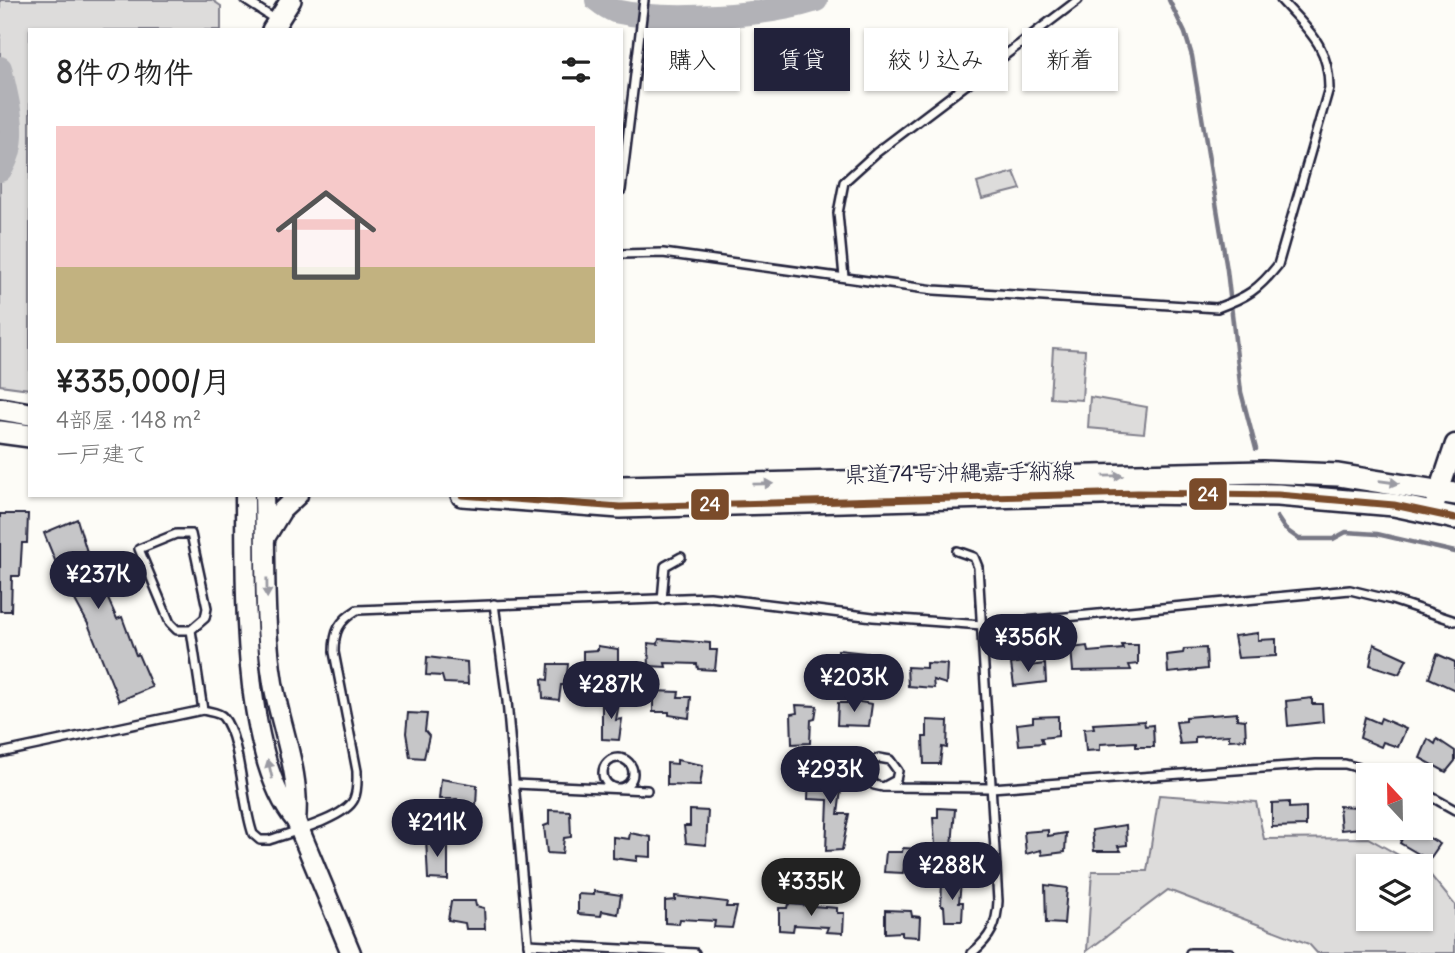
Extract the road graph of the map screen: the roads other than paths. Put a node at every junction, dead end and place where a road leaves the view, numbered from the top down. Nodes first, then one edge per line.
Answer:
1 (245, 0) edge
2 (291, 0) edge
3 (1078, 0) edge
4 (1281, 0) edge
5 (643, 3) edge
6 (275, 25) edge
7 (623, 176) edge
8 (623, 254) edge
9 (844, 277) junction
10 (0, 409) edge
11 (28, 414) edge
12 (0, 432) edge
13 (28, 436) edge
14 (1455, 444) edge
15 (623, 487) edge
16 (1447, 492) edge
17 (233, 497) edge
18 (246, 497) edge
19 (264, 497) edge
20 (296, 497) edge
21 (491, 497) edge
22 (1432, 511) junction
23 (1455, 517) edge
24 (246, 523) junction
25 (265, 538) junction
26 (957, 551) dead end
27 (681, 557) dead end
28 (662, 600) junction
29 (494, 604) junction
30 (1455, 621) edge
31 (982, 625) junction
32 (191, 629) junction
33 (203, 710) junction
34 (0, 753) edge
35 (1356, 767) edge
36 (515, 784) junction
37 (883, 788) junction
38 (991, 788) junction
39 (618, 789) junction
40 (647, 790) dead end
41 (1433, 798) edge
42 (1455, 810) edge
43 (298, 825) junction
44 (528, 944) junction
45 (351, 953) edge
46 (529, 953) edge
47 (695, 953) edge
48 (972, 953) edge
49 (1190, 953) edge
50 (1230, 953) edge

1 - 6 lane
2 - 6 main road
3 - 9 lane
4 - 9 lane
5 - 7 lane
8 - 9 lane
10 - 11 main road
12 - 13 main road
14 - 16 street
15 -> 16 main road, 県道74号沖縄嘉手納線
16 - 22 street
17 - 24 street
18 - 24 street
19 - 25 street
20 - 25 street
21 - 22 main road, 県道74号沖縄嘉手納線
22 - 23 main road, 県道74号沖縄嘉手納線
43 -> 24 street
25 -> 43 street
26 - 31 lane
27 - 28 lane
28 - 29 lane
28 - 31 lane
29 - 36 lane
29 - 43 lane
30 - 31 lane
31 - 38 lane
32 - 32 lane
32 - 33 lane
33 - 34 lane
33 - 43 lane
35 - 38 lane
36 - 39 lane
36 - 44 lane
37 - 37 lane
37 - 38 lane
38 - 48 lane
39 - 39 lane
39 - 40 lane
41 - 42 lane
43 - 45 street
44 - 46 lane
44 - 47 lane
49 - 50 lane

